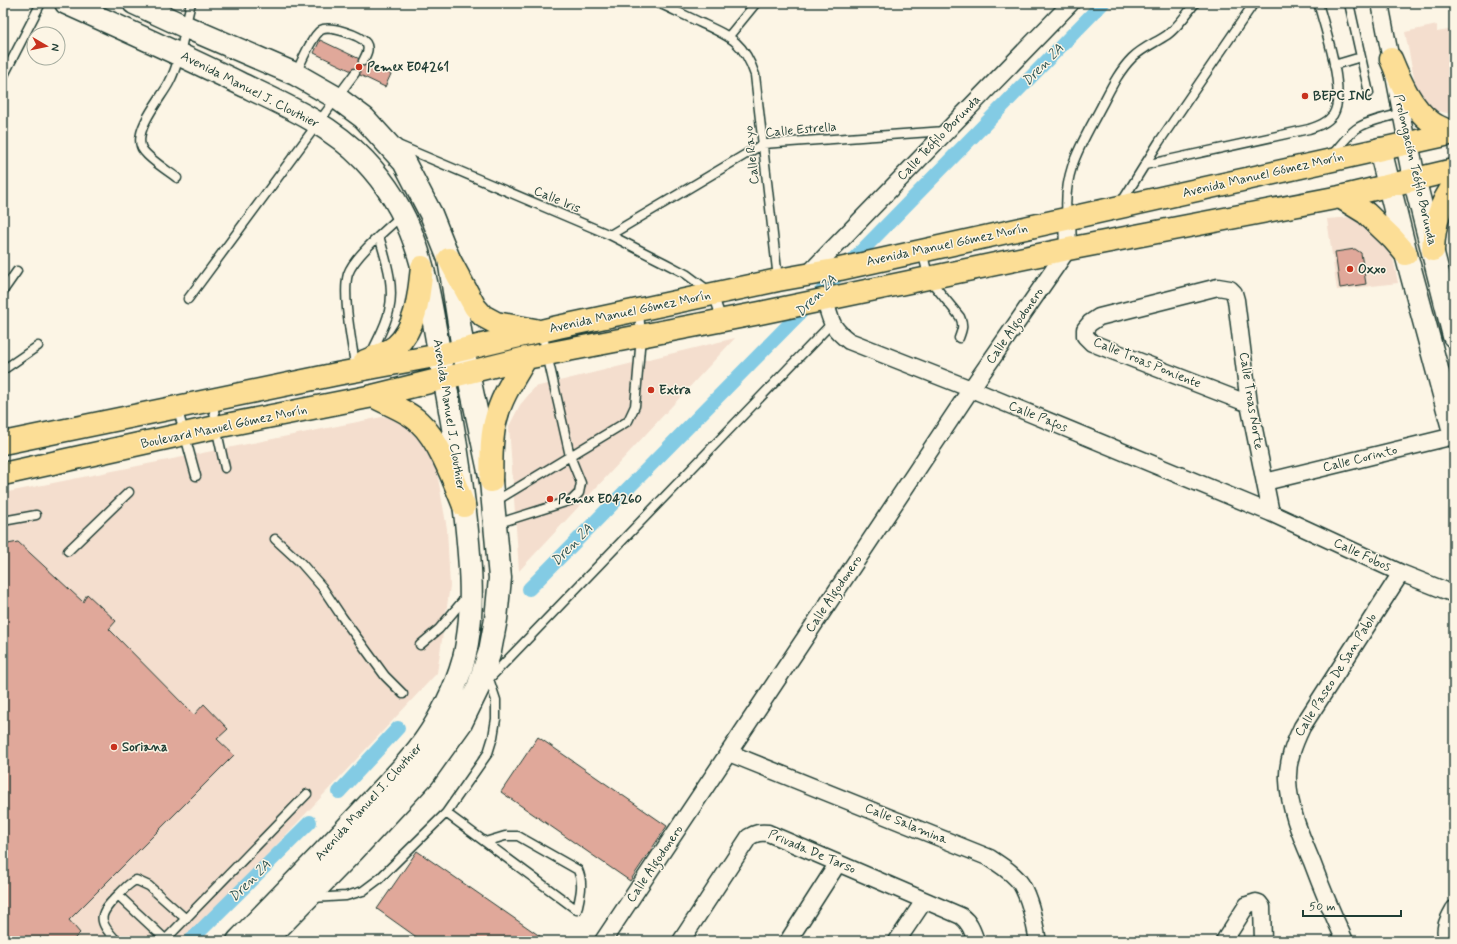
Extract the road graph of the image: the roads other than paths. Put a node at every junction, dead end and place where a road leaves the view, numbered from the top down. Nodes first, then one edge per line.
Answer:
1 (41, 3) edge
2 (66, 3) edge
3 (134, 3) edge
4 (191, 3) edge
5 (658, 3) edge
6 (756, 3) edge
7 (1071, 3) edge
8 (1196, 3) edge
9 (1254, 3) edge
10 (1318, 3) edge
11 (1349, 3) edge
12 (1380, 3) edge
13 (186, 27) junction
14 (729, 36) junction
15 (179, 54) junction
16 (1361, 57) junction
17 (1391, 59) junction
18 (363, 60) dead end
19 (1334, 65) junction
20 (355, 73) dead end
21 (295, 74) junction
22 (3, 78) edge
23 (1369, 92) dead end
24 (337, 98) junction
25 (1401, 114) junction
26 (317, 123) junction
27 (946, 131) junction
28 (1454, 133) edge
29 (384, 140) junction
30 (1407, 143) junction
31 (763, 144) junction
32 (1380, 149) junction
33 (1328, 161) junction
34 (1145, 165) junction
35 (1454, 170) edge
36 (177, 178) dead end
37 (1414, 178) junction
38 (1388, 185) junction
39 (1454, 186) edge
40 (1340, 197) junction
41 (1119, 207) junction
42 (402, 214) junction
43 (1067, 218) junction
44 (610, 235) junction
45 (379, 236) junction
46 (1068, 249) junction
47 (922, 250) junction
48 (1433, 253) junction
49 (449, 259) junction
50 (1407, 259) junction
51 (422, 268) junction
52 (17, 271) dead end
53 (808, 274) junction
54 (929, 279) junction
55 (778, 280) junction
56 (1230, 288) joint
57 (3, 291) edge
58 (713, 294) junction
59 (188, 299) dead end
60 (819, 301) junction
61 (639, 310) junction
62 (722, 320) junction
63 (832, 323) junction
64 (542, 331) junction
65 (641, 336) junction
66 (1454, 336) edge
67 (959, 338) dead end
68 (38, 346) dead end
69 (463, 349) junction
70 (440, 355) junction
71 (537, 356) junction
72 (353, 366) junction
73 (3, 370) edge
74 (469, 373) junction
75 (444, 378) junction
76 (971, 389) junction
77 (373, 396) junction
78 (213, 400) junction
79 (1249, 404) junction
80 (177, 407) junction
81 (216, 427) junction
82 (1454, 432) edge
83 (184, 434) junction
84 (1454, 436) edge
85 (3, 443) edge
86 (570, 456) junction
87 (225, 468) dead end
88 (3, 474) edge
89 (196, 476) dead end
90 (1265, 482) junction
91 (128, 492) dead end
92 (492, 492) junction
93 (464, 506) junction
94 (1271, 513) junction
95 (36, 515) dead end
96 (3, 520) edge
97 (495, 525) junction
98 (275, 539) dead end
99 (68, 551) dead end
100 (1401, 573) junction
101 (471, 592) junction
102 (1454, 594) edge
103 (420, 646) dead end
104 (479, 661) junction
105 (403, 694) dead end
106 (729, 753) junction
107 (307, 794) dead end
108 (446, 813) junction
109 (486, 842) junction
110 (838, 863) junction
111 (118, 895) junction
112 (282, 895) junction
113 (307, 898) junction
114 (924, 900) junction
115 (1454, 909) edge
116 (186, 918) junction
117 (164, 940) edge
118 (1033, 940) edge
119 (117, 941) edge
120 (238, 941) edge
121 (265, 941) edge
122 (603, 941) edge
123 (681, 941) edge
124 (788, 941) edge
125 (897, 941) edge
126 (976, 941) edge
127 (1224, 941) edge
128 (1263, 941) edge
129 (1345, 941) edge
130 (1449, 941) edge

1 - 22 lane
2 - 15 main road, Avenida Manuel J. Clouthier
3 - 13 main road, Avenida Manuel J. Clouthier
4 - 13 lane
5 - 14 lane
6 - 14 lane
7 - 27 street, Calle Teófilo Borunda
8 - 43 lane
9 - 34 lane
10 - 19 lane
11 - 16 lane
12 - 17 street, Prolongación Teófilo Borunda
13 - 15 lane
13 - 21 main road, Avenida Manuel J. Clouthier
14 - 31 lane, Calle Rayo
15 - 26 main road, Avenida Manuel J. Clouthier
15 - 36 lane
16 - 19 lane
16 - 23 lane
17 - 25 street, Prolongación Teófilo Borunda
17 - 28 main road
18 - 21 lane
19 - 34 lane
20 - 24 lane
21 - 24 main road, Avenida Manuel J. Clouthier
24 - 26 lane
24 - 29 main road, Avenida Manuel J. Clouthier
25 - 30 street, Prolongación Teófilo Borunda
25 - 33 lane
26 - 42 main road, Avenida Manuel J. Clouthier
26 - 59 lane
27 - 31 lane, Calle Estrella
27 - 53 street, Calle Teófilo Borunda
28 - 30 main road, Avenida Manuel Gómez Morín
29 - 44 lane, Calle Iris
29 - 49 main road, Avenida Manuel J. Clouthier
30 - 32 main road, Avenida Manuel Gómez Morín
30 - 37 main road, Prolongación Teófilo Borunda
31 - 44 lane, Calle Estrella
31 - 55 lane, Calle Rayo
32 - 33 main road, Avenida Manuel Gómez Morín
32 - 38 main road
33 - 41 main road, Avenida Manuel Gómez Morín
34 - 41 lane
35 - 37 main road, Avenida Manuel Gómez Morín
37 - 38 main road, Avenida Manuel Gómez Morín
37 - 48 main road, Prolongación Teófilo Borunda
38 - 40 main road, Avenida Manuel Gómez Morín
38 - 50 main road
39 - 48 main road
40 - 46 main road, Avenida Manuel Gómez Morín
40 - 50 main road
41 - 43 main road, Avenida Manuel Gómez Morín
42 - 45 lane
42 - 51 main road, Avenida Manuel J. Clouthier
43 - 46 street
43 - 47 main road, Avenida Manuel Gómez Morín
44 - 58 lane, Calle Iris
45 - 72 lane
45 - 72 lane
46 - 54 main road, Avenida Manuel Gómez Morín
46 - 76 street, Calle Algodonero
47 - 53 main road, Avenida Manuel Gómez Morín
47 - 54 lane
48 - 50 main road
48 - 66 main road, Prolongación Teófilo Borunda
49 - 64 main road
49 - 69 main road, Avenida Manuel J. Clouthier
50 - 82 main road
51 - 70 main road, Avenida Manuel J. Clouthier
51 - 72 main road
52 - 57 lane
53 - 55 main road, Avenida Manuel Gómez Morín
54 - 60 main road, Avenida Manuel Gómez Morín
54 - 67 lane
55 - 58 main road, Avenida Manuel Gómez Morín
56 - 79 street, Calle Troas Norte
56 - 79 street, Calle Troas Poniente
58 - 61 main road, Avenida Manuel Gómez Morín
58 - 62 lane
60 - 62 main road, Avenida Manuel Gómez Morín
60 - 63 street, Calle Pafos
61 - 64 main road, Avenida Manuel Gómez Morín
61 - 65 lane
62 - 65 main road, Avenida Manuel Gómez Morín
63 - 76 street, Calle Pafos
63 - 104 lane
64 - 69 main road, Avenida Manuel Gómez Morín
64 - 71 lane
65 - 71 main road, Avenida Manuel Gómez Morín
65 - 86 lane
68 - 73 lane
69 - 70 main road, Avenida Manuel Gómez Morín
69 - 74 main road, Avenida Manuel J. Clouthier
70 - 72 main road
70 - 75 main road, Avenida Manuel J. Clouthier
71 - 74 main road, Avenida Manuel Gómez Morín
71 - 86 lane
71 - 92 main road
72 - 78 main road
74 - 75 main road, Avenida Manuel Gómez Morín
74 - 92 main road, Avenida Manuel J. Clouthier
75 - 77 main road, Boulevard Manuel Gómez Morín
75 - 93 main road, Avenida Manuel J. Clouthier
76 - 94 street, Calle Pafos
76 - 106 street, Calle Algodonero
77 - 81 main road, Boulevard Manuel Gómez Morín
77 - 93 main road
78 - 80 main road
78 - 81 lane
79 - 90 street, Calle Troas Norte
80 - 83 lane
80 - 85 main road
81 - 83 main road, Boulevard Manuel Gómez Morín
81 - 87 lane
83 - 88 main road, Boulevard Manuel Gómez Morín
83 - 89 lane
84 - 90 street, Calle Corinto
86 - 92 lane
86 - 97 lane
90 - 94 street, Calle Troas Norte
91 - 99 lane
92 - 97 main road, Avenida Manuel J. Clouthier
93 - 101 main road, Avenida Manuel J. Clouthier
94 - 100 street, Calle Fobos
95 - 96 lane
97 - 104 main road, Avenida Manuel J. Clouthier
98 - 105 lane
100 - 102 street, Calle Fobos
100 - 129 street, Calle Paseo De San Pablo
101 - 103 lane
101 - 104 main road, Avenida Manuel J. Clouthier
104 - 108 lane
104 - 112 main road, Avenida Manuel J. Clouthier
104 - 113 main road, Avenida Manuel J. Clouthier
106 - 118 street, Calle Salamina
106 - 122 street, Calle Algodonero
107 - 116 lane
108 - 109 lane
108 - 113 lane
109 - 109 lane
110 - 114 street, Privada De Tarso
110 - 123 street, Privada De Tarso
110 - 124 street
111 - 116 lane
111 - 117 lane
111 - 119 lane
112 - 113 lane
112 - 120 main road, Avenida Manuel J. Clouthier
113 - 121 main road, Avenida Manuel J. Clouthier
114 - 125 street
114 - 126 street, Privada De Tarso
115 - 130 street
116 - 117 lane
127 - 128 street

